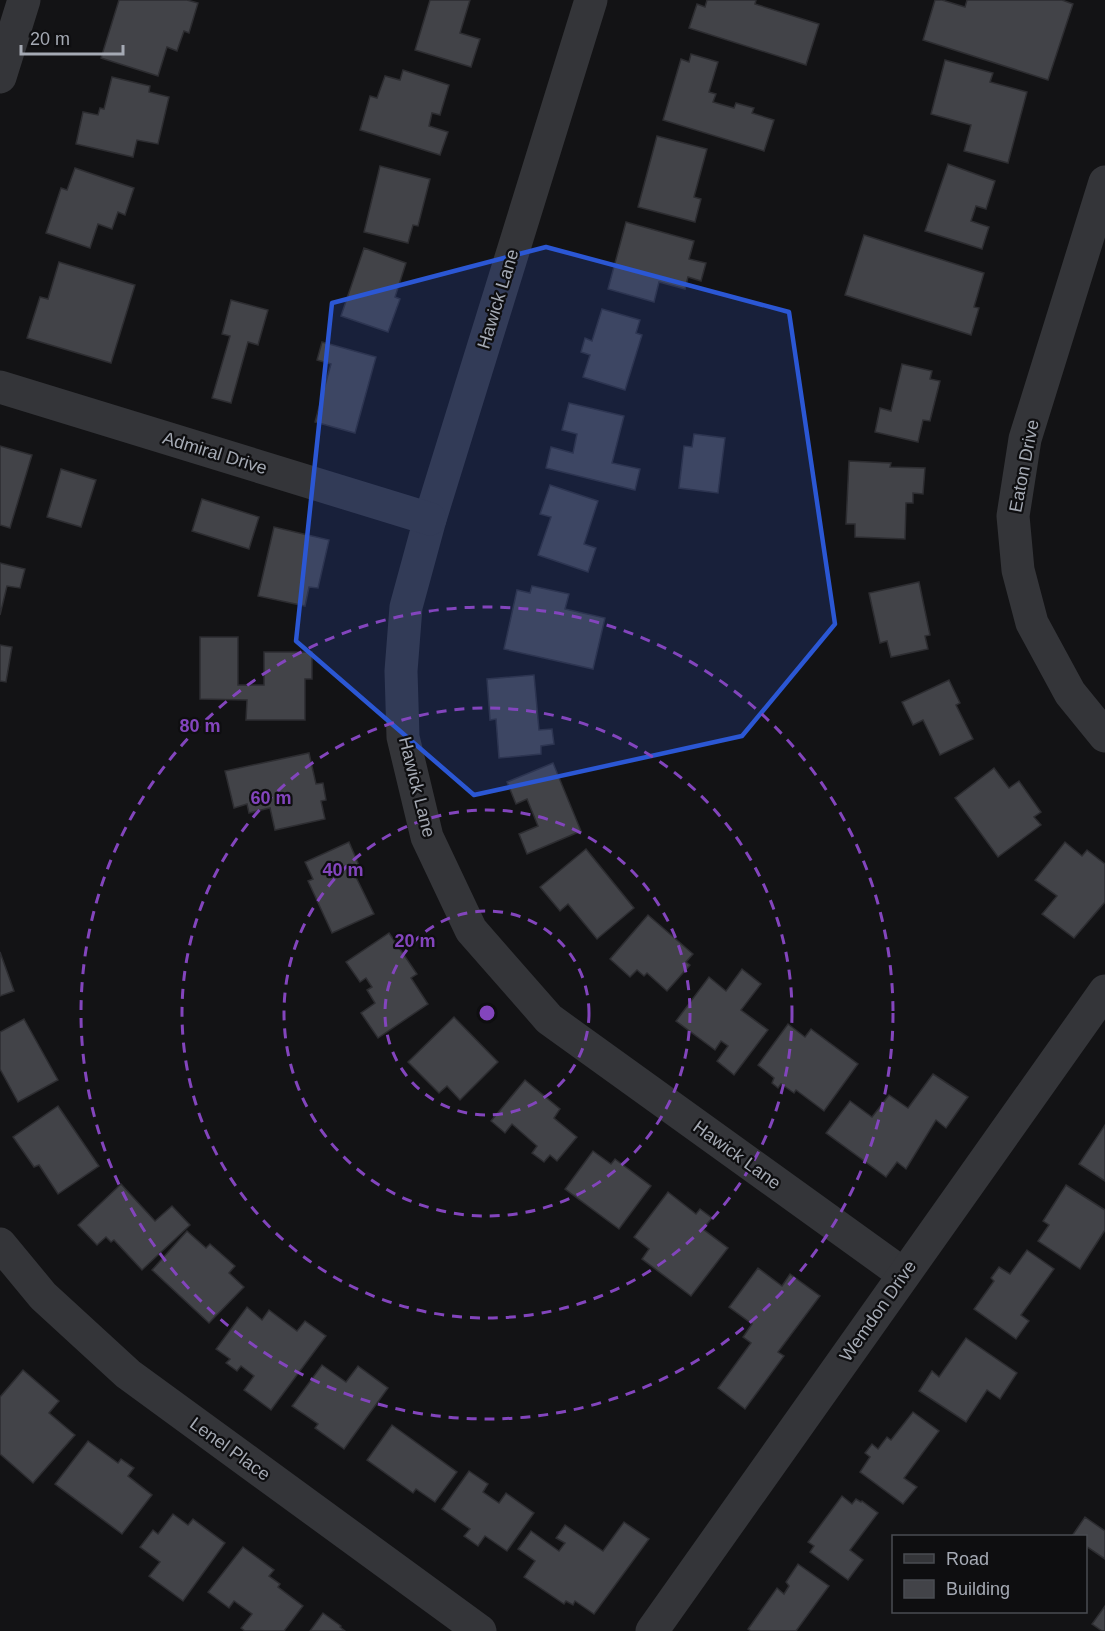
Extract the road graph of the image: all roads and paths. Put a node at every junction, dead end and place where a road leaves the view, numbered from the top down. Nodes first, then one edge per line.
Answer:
1 (24, 0) edge
2 (591, 0) edge
3 (0, 77) edge
4 (1105, 182) edge
5 (0, 387) edge
6 (430, 519) junction
7 (1105, 736) edge
8 (1105, 991) edge
9 (0, 1244) edge
10 (903, 1274) junction
11 (480, 1631) edge
12 (652, 1631) edge

1 - 3 street
2 - 6 street, Hawick Lane
4 - 7 street, Eaton Drive
5 - 6 street, Admiral Drive
6 - 10 street, Hawick Lane
8 - 10 street, Wemdon Drive
9 - 11 street, Lenel Place
10 - 12 street, Wemdon Drive

